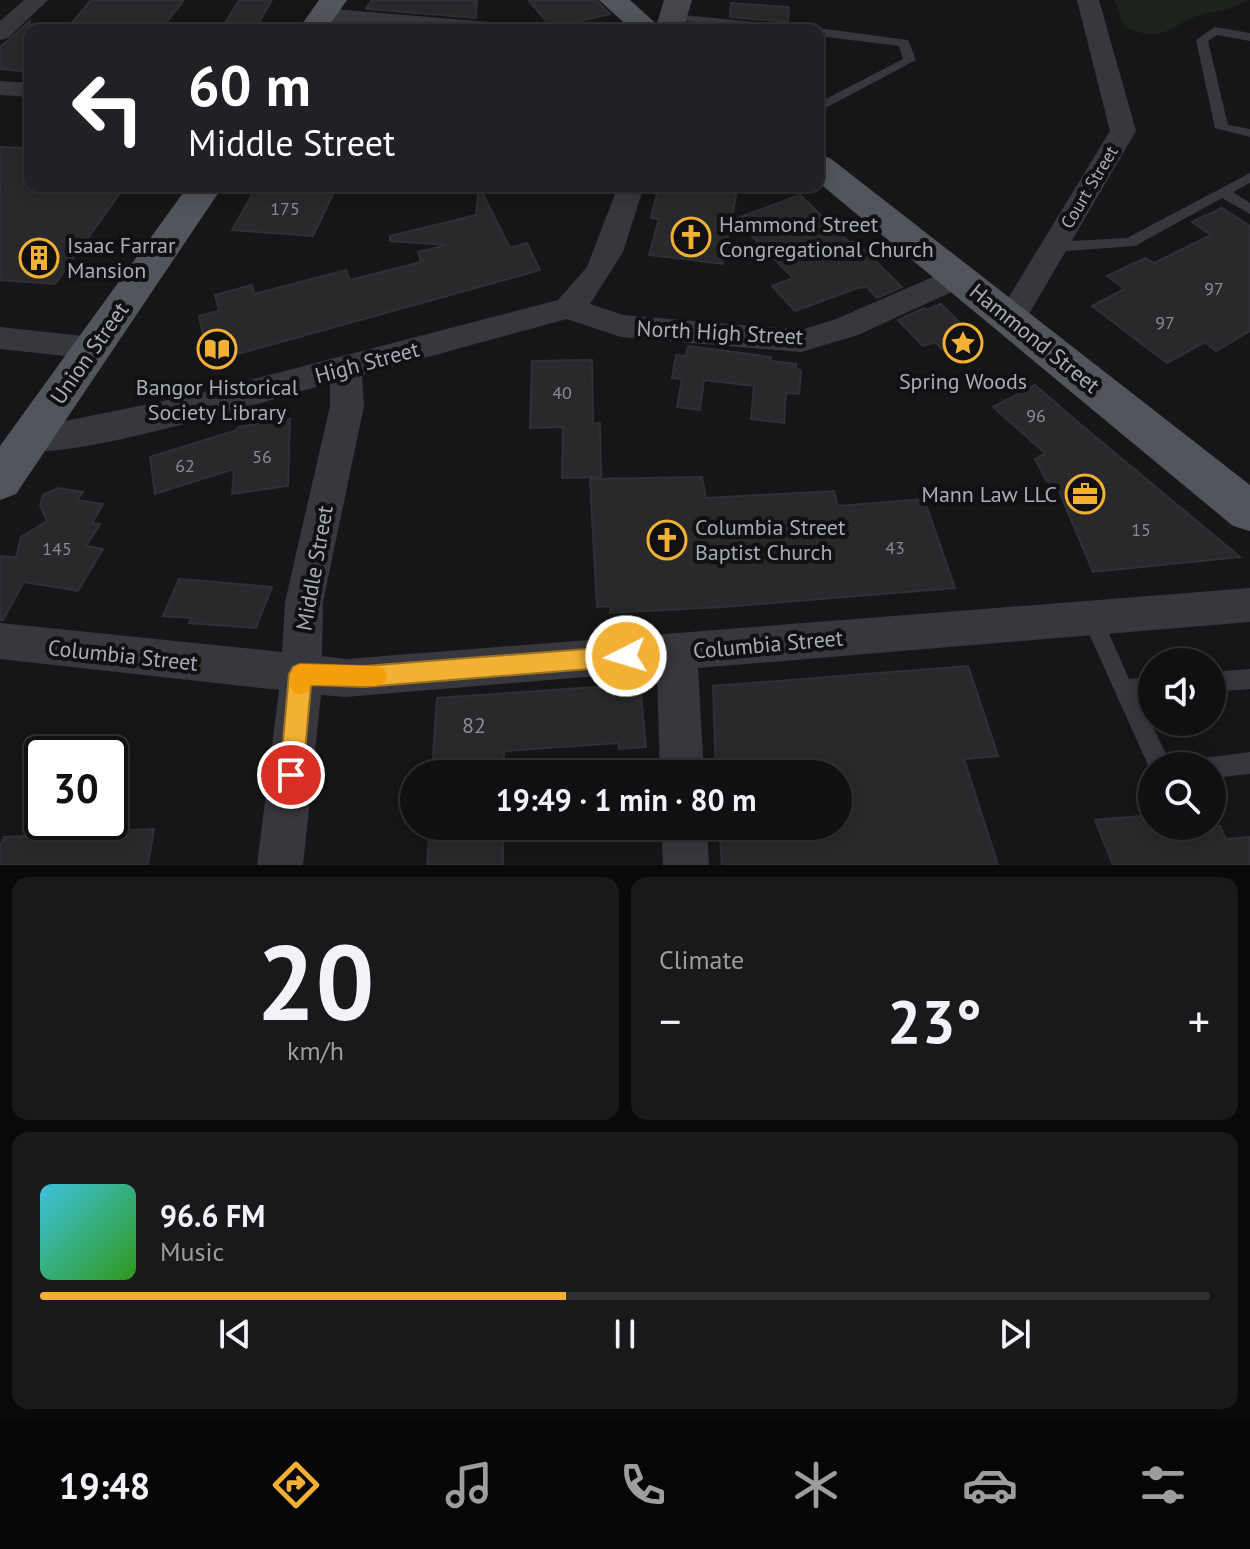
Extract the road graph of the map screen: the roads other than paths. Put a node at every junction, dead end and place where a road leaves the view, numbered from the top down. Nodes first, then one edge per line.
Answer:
1 (37, 0) edge
2 (613, 0) edge
3 (1088, 0) edge
4 (323, 15) edge
5 (667, 19) edge
6 (404, 24) edge
7 (725, 24) edge
8 (0, 33) edge
9 (824, 33) edge
10 (1250, 37) edge
11 (0, 88) edge
12 (24, 90) edge
13 (824, 105) edge
14 (1250, 133) edge
15 (824, 170) edge
16 (1250, 177) edge
17 (202, 192) edge
18 (629, 192) edge
19 (1222, 192) junction
20 (1250, 209) edge
21 (1053, 247) junction
22 (959, 277) junction
23 (568, 308) junction
24 (1011, 318) junction
25 (0, 338) edge
26 (93, 348) junction
27 (346, 367) junction
28 (28, 440) junction
29 (0, 481) edge
30 (1250, 512) edge
31 (1250, 605) edge
32 (1092, 618) junction
33 (0, 641) edge
34 (677, 652) junction
35 (300, 674) junction
36 (1250, 679) edge
37 (1226, 681) edge
38 (1138, 688) edge
39 (1123, 690) junction
40 (1153, 752) edge
41 (681, 760) edge
42 (1250, 763) edge
43 (1226, 765) edge
44 (685, 840) edge
45 (280, 865) edge
46 (686, 865) edge

1 - 8 street
2 - 5 main road
3 - 21 street, Court Street
4 - 6 street
5 - 7 lane
9 - 13 lane
10 - 14 lane
11 - 12 street
15 - 22 main road, Hammond Street
16 - 19 lane
17 - 26 main road, Union Street
18 - 23 street
19 - 20 lane
19 - 21 lane
21 - 24 street, Court Street
22 - 23 street, North High Street
22 - 24 main road, Hammond Street
23 - 27 street, High Street
24 - 30 main road, Hammond Street
25 - 26 street
26 - 28 main road, Union Street
27 - 28 street, High Street
27 - 35 street, Middle Street
28 - 29 main road, Union Street
31 - 32 street, Columbia Street
32 - 34 street, Columbia Street
32 - 39 lane
33 - 35 street, Columbia Street
34 - 35 street, Columbia Street
34 - 41 street
35 - 45 street, Middle Street
36 - 37 lane
38 - 39 lane
39 - 40 lane
42 - 43 lane
44 - 46 street

